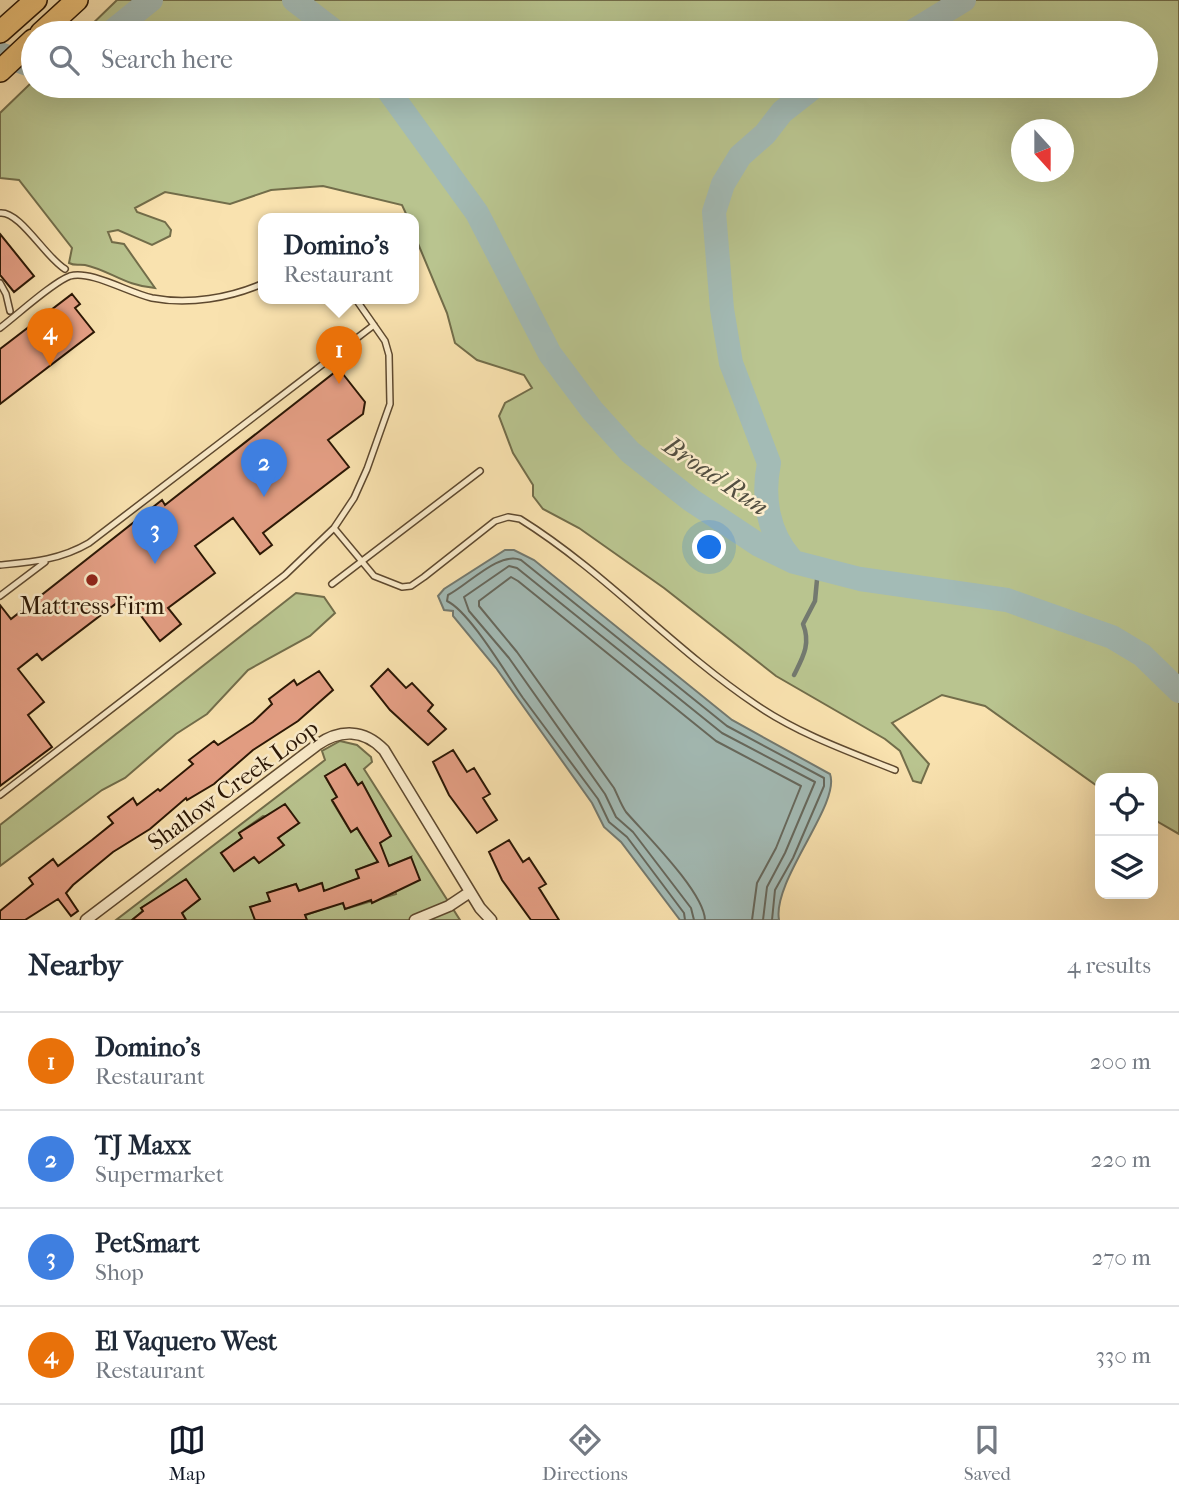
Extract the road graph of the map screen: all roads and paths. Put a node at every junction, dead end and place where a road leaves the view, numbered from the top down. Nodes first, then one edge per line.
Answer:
1 (36, 0) edge
2 (70, 7) edge
3 (54, 21) edge
4 (0, 32) edge
5 (21, 51) edge
6 (0, 71) edge
7 (0, 213) edge
8 (65, 270) dead end
9 (0, 283) edge
10 (258, 285) edge
11 (359, 304) edge
12 (10, 311) dead end
13 (374, 325) junction
14 (0, 328) edge
15 (480, 471) dead end
16 (334, 528) junction
17 (45, 561) junction
18 (361, 562) junction
19 (0, 565) edge
20 (332, 584) dead end
21 (0, 596) edge
22 (895, 770) dead end
23 (0, 795) edge
24 (470, 892) junction
25 (86, 920) edge
26 (415, 920) edge
27 (491, 920) edge

1 - 4 highway
2 - 3 highway
5 - 6 highway
7 - 8 lane
9 - 12 lane
10 - 14 lane
11 - 13 lane
13 - 16 lane
13 - 17 lane
15 - 18 lane
16 - 18 lane
16 - 23 lane
17 - 19 lane
17 - 21 lane
18 - 20 lane
18 - 22 lane
24 - 25 street, Shallow Creek Loop
24 - 26 street
24 - 27 street, Shallow Creek Loop

